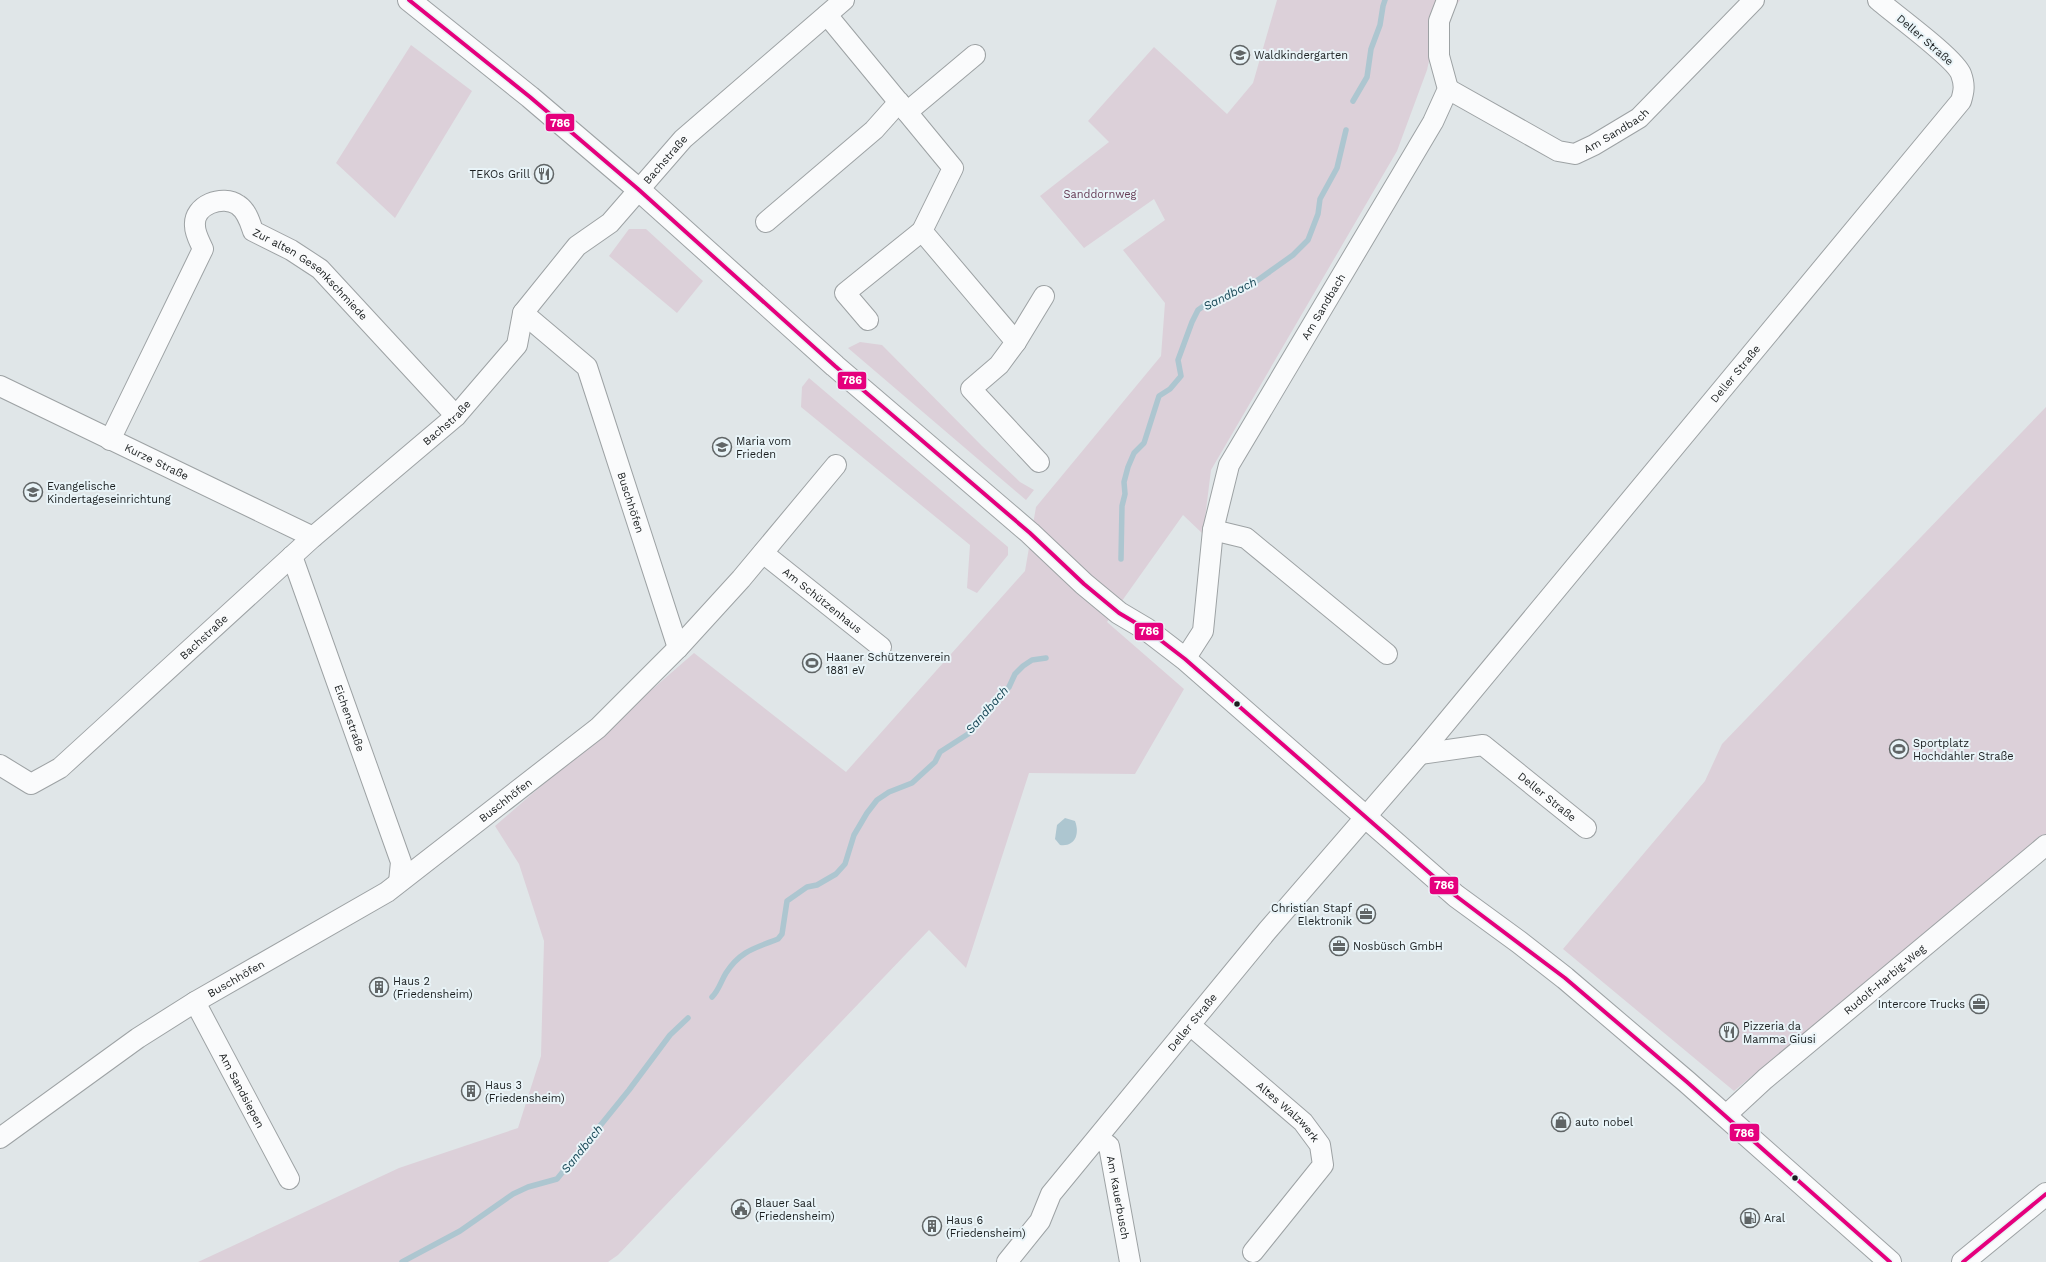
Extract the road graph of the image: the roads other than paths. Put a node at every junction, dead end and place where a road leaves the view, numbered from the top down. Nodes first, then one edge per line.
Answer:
1 (409, 0) edge
2 (844, 0) edge
3 (1447, 0) edge
4 (1754, 0) edge
5 (1878, 0) edge
6 (827, 15) junction
7 (975, 55) dead end
8 (1448, 89) junction
9 (903, 107) junction
10 (638, 189) junction
11 (766, 222) dead end
12 (922, 231) junction
13 (523, 313) junction
14 (868, 320) dead end
15 (0, 386) edge
16 (456, 416) junction
17 (110, 440) junction
18 (1039, 462) dead end
19 (836, 466) dead end
20 (1213, 530) junction
21 (313, 537) junction
22 (763, 553) junction
23 (292, 556) junction
24 (882, 647) dead end
25 (678, 648) junction
26 (1388, 654) dead end
27 (1185, 660) junction
28 (1420, 754) junction
29 (0, 765) edge
30 (1364, 817) junction
31 (1586, 828) dead end
32 (2046, 845) edge
33 (399, 882) junction
34 (195, 1002) junction
35 (1190, 1025) junction
36 (1725, 1116) junction
37 (0, 1138) edge
38 (1098, 1138) junction
39 (289, 1179) dead end
40 (2046, 1194) edge
41 (1253, 1252) dead end
42 (1007, 1262) edge
43 (1130, 1262) edge
44 (1890, 1262) edge
45 (1963, 1262) edge

1 - 10 street
2 - 6 street, Bachstraße
3 - 8 street
4 - 8 street, Am Sandbach
5 - 28 street, Deller Straße
6 - 9 street
6 - 10 street, Bachstraße
7 - 9 street
8 - 20 street, Am Sandbach
9 - 11 street
9 - 12 street
10 - 13 street, Bachstraße
10 - 27 street
12 - 14 street
12 - 18 street
13 - 16 street, Bachstraße
13 - 25 street, Buschhöfen
15 - 17 street, Kurze Straße
16 - 17 street, Zur alten Gesenkschmiede
16 - 21 street, Bachstraße
17 - 21 street, Kurze Straße
19 - 22 street
20 - 26 street
20 - 27 street, Am Sandbach
21 - 23 street, Bachstraße
22 - 24 street, Am Schützenhaus
22 - 25 street
23 - 29 street, Bachstraße
23 - 33 street, Eichenstraße
25 - 33 street, Buschhöfen
27 - 30 street
28 - 30 street, Deller Straße
28 - 31 street, Deller Straße
30 - 35 street, Deller Straße
30 - 36 street
32 - 36 street, Rudolf-Harbig-Weg
33 - 34 street, Buschhöfen
34 - 37 street, Buschhöfen
34 - 39 street, Am Sandsiepen
35 - 38 street, Deller Straße
35 - 41 street, Altes Walzwerk
36 - 44 street
38 - 42 street, Deller Straße
38 - 43 street, Am Kauerbusch
40 - 45 street

